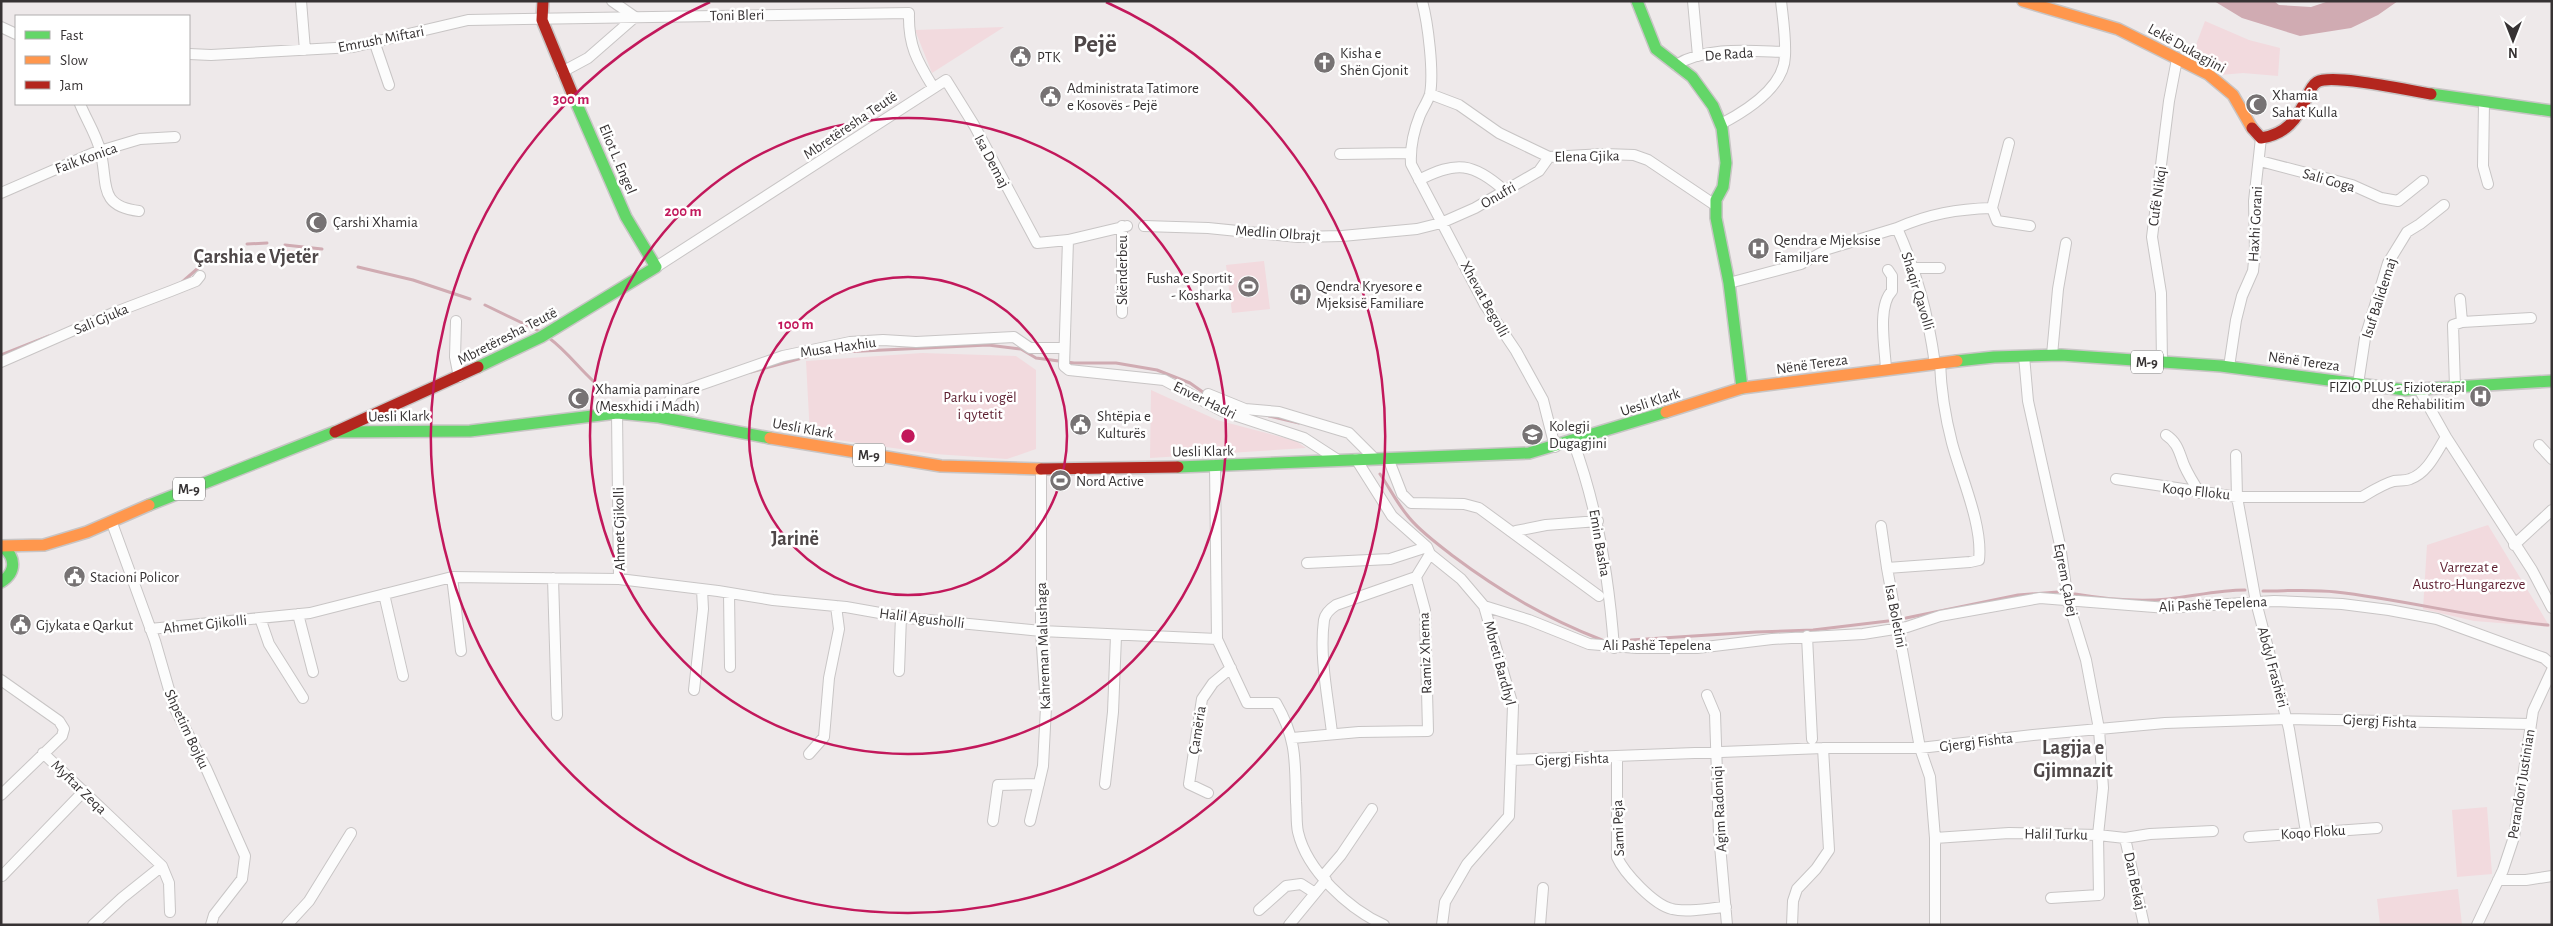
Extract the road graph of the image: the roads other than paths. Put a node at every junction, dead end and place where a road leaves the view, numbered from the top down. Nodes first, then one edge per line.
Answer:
1 (301, 1) edge
2 (543, 1) edge
3 (612, 1) edge
4 (1422, 1) edge
5 (1637, 1) edge
6 (1693, 1) edge
7 (1780, 1) edge
8 (2023, 1) edge
9 (635, 17) junction
10 (542, 20) junction
11 (1, 27) edge
12 (15, 34) edge
13 (374, 41) junction
14 (305, 50) junction
15 (1785, 52) junction
16 (190, 54) edge
17 (1698, 56) junction
18 (2177, 59) junction
19 (1676, 65) junction
20 (562, 72) junction
21 (946, 80) joint
22 (389, 85) dead end
23 (933, 87) junction
24 (1430, 94) junction
25 (2484, 103) junction
26 (80, 105) edge
27 (2552, 111) edge
28 (1721, 124) junction
29 (175, 137) dead end
30 (2261, 138) junction
31 (2009, 143) dead end
32 (100, 151) junction
33 (1411, 153) junction
34 (1340, 154) dead end
35 (1549, 157) junction
36 (2260, 161) junction
37 (1418, 180) junction
38 (2423, 182) dead end
39 (2488, 184) dead end
40 (1504, 191) junction
41 (1, 193) edge
42 (2444, 205) dead end
43 (1715, 206) junction
44 (1992, 208) junction
45 (139, 211) dead end
46 (1441, 224) junction
47 (1144, 226) dead end
48 (2030, 226) dead end
49 (1897, 228) junction
50 (1068, 240) junction
51 (2066, 243) dead end
52 (656, 268) junction
53 (1915, 268) junction
54 (1940, 268) dead end
55 (1888, 270) dead end
56 (200, 276) dead end
57 (1729, 283) junction
58 (2460, 299) dead end
59 (1122, 313) dead end
60 (2531, 318) dead end
61 (456, 321) dead end
62 (2462, 322) junction
63 (2052, 355) junction
64 (2024, 356) junction
65 (1064, 357) junction
66 (1, 362) edge
67 (1938, 363) junction
68 (2162, 363) junction
69 (2229, 366) junction
70 (1886, 369) junction
71 (459, 377) junction
72 (2552, 381) edge
73 (2358, 384) junction
74 (2455, 387) junction
75 (1742, 388) junction
76 (2419, 390) junction
77 (1208, 394) dead end
78 (388, 408) junction
79 (617, 413) junction
80 (659, 417) junction
81 (402, 430) junction
82 (334, 432) junction
83 (2166, 435) dead end
84 (2446, 437) junction
85 (1573, 441) junction
86 (2539, 445) dead end
87 (1555, 447) junction
88 (2236, 455) dead end
89 (1388, 458) junction
90 (1356, 459) junction
91 (1375, 459) junction
92 (2552, 459) edge
93 (1338, 460) junction
94 (1214, 465) junction
95 (1040, 470) junction
96 (2116, 479) dead end
97 (2200, 493) junction
98 (2236, 497) junction
99 (2552, 510) edge
100 (1598, 521) junction
101 (112, 523) junction
102 (1881, 526) dead end
103 (1516, 531) dead end
104 (44, 545) junction
105 (2514, 545) junction
106 (1, 546) edge
107 (1428, 550) junction
108 (21, 562) junction
109 (1307, 563) dead end
110 (1887, 568) junction
111 (1416, 576) junction
112 (452, 577) junction
113 (553, 578) junction
114 (620, 579) junction
115 (3, 583) edge
116 (702, 589) junction
117 (729, 593) junction
118 (384, 594) junction
119 (1599, 596) dead end
120 (2068, 601) junction
121 (2256, 602) junction
122 (836, 606) junction
123 (1484, 606) junction
124 (2552, 608) edge
125 (298, 614) junction
126 (901, 616) junction
127 (260, 618) junction
128 (1898, 628) junction
129 (150, 629) junction
130 (1041, 631) junction
131 (1116, 636) junction
132 (1807, 636) junction
133 (1216, 639) junction
134 (1614, 648) junction
135 (461, 651) dead end
136 (2552, 665) edge
137 (730, 667) dead end
138 (1231, 668) junction
139 (2552, 670) edge
140 (899, 671) dead end
141 (313, 672) dead end
142 (403, 676) dead end
143 (1, 680) edge
144 (694, 690) dead end
145 (1707, 695) dead end
146 (303, 698) dead end
147 (557, 715) dead end
148 (2287, 719) junction
149 (2530, 724) junction
150 (2099, 729) junction
151 (1332, 734) junction
152 (1292, 738) junction
153 (1812, 739) dead end
154 (1824, 748) junction
155 (1920, 748) junction
156 (43, 753) junction
157 (809, 754) dead end
158 (1716, 754) junction
159 (1617, 757) junction
160 (1511, 760) junction
161 (1039, 784) junction
162 (1105, 784) dead end
163 (84, 791) junction
164 (1208, 793) dead end
165 (1, 795) edge
166 (1372, 808) dead end
167 (993, 821) dead end
168 (1030, 822) dead end
169 (2377, 828) dead end
170 (2214, 831) dead end
171 (2306, 832) junction
172 (351, 834) dead end
173 (2098, 835) junction
174 (2249, 837) dead end
175 (1935, 838) junction
176 (2125, 838) junction
177 (162, 866) junction
178 (2, 876) edge
179 (2552, 876) edge
180 (1324, 878) junction
181 (2498, 880) junction
182 (1543, 888) dead end
183 (1315, 893) junction
184 (2050, 898) dead end
185 (1726, 907) junction
186 (1259, 910) dead end
187 (170, 912) dead end
188 (93, 925) edge
189 (211, 925) edge
190 (286, 925) edge
191 (1289, 925) edge
192 (1384, 925) edge
193 (1442, 925) edge
194 (1540, 925) edge
195 (1727, 925) edge
196 (1792, 925) edge
197 (1935, 925) edge
198 (2144, 925) edge
199 (2477, 925) edge

1 - 14 street
2 - 10 main road, Eliot L. Engel
3 - 9 street
4 - 24 street, Xhevat Begolli
5 - 19 main road
6 - 17 street
7 - 15 street
8 - 18 main road, Lekë Dukagjini
9 - 10 street, Toni Bleri
9 - 20 street
9 - 23 street, Toni Bleri
10 - 13 street, Emrush Miftari
10 - 20 main road, Eliot L. Engel
11 - 12 street
13 - 14 street, Emrush Miftari
13 - 22 street
14 - 16 street, Emrush Miftari
15 - 17 street, De Rada
15 - 28 street
17 - 19 street, De Rada
18 - 30 main road, Lekë Dukagjini
18 - 68 street, Cufë Nikqi
19 - 28 main road
20 - 52 main road, Eliot L. Engel
21 - 23 street, Mbretëresha Teutë
21 - 50 street, Isa Demaj
23 - 52 street, Mbretëresha Teutë
24 - 33 street, Xhevat Begolli
24 - 35 street, Elena Gjika
25 - 27 main road
25 - 30 main road
25 - 39 street
26 - 32 street
28 - 43 main road
29 - 32 street, Faik Konica
30 - 36 street, Haxhi Gorani
31 - 44 street
32 - 41 street, Faik Konica
32 - 45 street
33 - 34 street
33 - 37 street, Xhevat Begolli
35 - 40 street, Onufri
35 - 43 street, Elena Gjika
36 - 38 street, Sali Goga
36 - 69 street, Haxhi Gorani
37 - 40 street
37 - 46 street, Xhevat Begolli
40 - 46 street, Onufri
42 - 73 street, Isuf Balidemaj
43 - 57 main road
44 - 48 street
44 - 49 street
46 - 47 street, Medlin Olbrajt
46 - 87 street, Xhevat Begolli
49 - 53 street, Shaqir Qavolli
49 - 57 street
50 - 59 street, Skënderbeu
50 - 65 street
51 - 63 street
52 - 71 main road, Mbretëresha Teutë
53 - 54 street
53 - 67 street, Shaqir Qavolli
55 - 70 street
56 - 66 street, Sali Gjuka
57 - 75 main road
58 - 62 street
60 - 62 street
61 - 71 street
62 - 74 street
63 - 64 main road, Nënë Tereza / M-9
63 - 68 main road, Nënë Tereza / M-9
64 - 67 main road, Nënë Tereza / M-9
64 - 120 street, Eqrem Çabej
65 - 80 street, Musa Haxhiu
65 - 93 street, Enver Hadri
67 - 70 main road, Nënë Tereza / M-9
67 - 110 street, Isa Boletini
68 - 69 main road, Nënë Tereza / M-9
69 - 73 main road, Nënë Tereza / M-9
70 - 75 main road, Nënë Tereza / M-9
71 - 78 main road, Mbretëresha Teutë
72 - 74 main road, Nënë Tereza / M-9
73 - 76 main road, Nënë Tereza / M-9
74 - 76 main road, Nënë Tereza / M-9
75 - 85 main road, Uesli Klark / M-9
76 - 84 street
77 - 91 street, Enver Hadri
78 - 81 main road
78 - 82 main road, Mbretëresha Teutë
79 - 80 main road, Uesli Klark / M-9
79 - 81 main road, Uesli Klark / M-9
79 - 114 street, Ahmet Gjikolli
80 - 95 main road, Uesli Klark / M-9
81 - 82 main road, Uesli Klark / M-9
82 - 101 main road, Mbretëresha Teutë / M-9
83 - 97 street
84 - 98 street
84 - 105 street
85 - 87 main road, Uesli Klark / M-9
85 - 100 street, Emin Basha
86 - 92 street
87 - 89 main road, Uesli Klark / M-9
88 - 98 street, Koqo Flloku
89 - 91 main road, Uesli Klark / M-9
89 - 119 street
90 - 91 main road, Uesli Klark / M-9
90 - 93 main road, Uesli Klark / M-9
90 - 107 street, Mbreti Bardhyl
93 - 94 main road, Uesli Klark / M-9
94 - 95 main road, Uesli Klark / M-9
94 - 133 street
95 - 130 street, Kahreman Malushaga
96 - 97 street, Koqo Flloku
97 - 98 street, Koqo Flloku
98 - 121 street, Abdyl Frashëri
99 - 105 street
100 - 103 street
100 - 134 street, Emin Basha
101 - 104 main road, Mbretëresha Teutë / M-9
101 - 129 street, Shpetim Bojku
102 - 110 street
104 - 106 main road, Mbretëresha Teutë / M-9
104 - 108 main road, Mbretëresha Teutë / M-9
105 - 124 street
106 - 108 main road, M-9
107 - 109 street
107 - 111 street
107 - 123 street, Mbreti Bardhyl
108 - 115 main road, M-9
110 - 128 street, Isa Boletini
111 - 151 street
111 - 151 street, Ramiz Xhema
112 - 113 street, Ahmet Gjikolli
112 - 118 street, Ahmet Gjikolli
112 - 135 street
113 - 114 street, Ahmet Gjikolli
113 - 147 street
114 - 116 street, Halil Agusholli
116 - 117 street, Halil Agusholli
116 - 144 street
117 - 122 street, Halil Agusholli
117 - 137 street
118 - 125 street, Ahmet Gjikolli
118 - 142 street
120 - 121 street, Ali Pashë Tepelena
120 - 128 street, Ali Pashë Tepelena
120 - 150 street, Eqrem Çabej
121 - 136 street, Ali Pashë Tepelena
121 - 148 street, Abdyl Frashëri
122 - 126 street, Halil Agusholli
122 - 157 street
123 - 134 street, Ali Pashë Tepelena
123 - 160 street, Mbreti Bardhyl
125 - 127 street, Ahmet Gjikolli
125 - 141 street
126 - 130 street, Halil Agusholli
126 - 140 street
127 - 129 street, Ahmet Gjikolli
127 - 146 street, Ahmet Gjikolli
128 - 132 street, Ali Pashë Tepelena
128 - 155 street, Isa Boletini
129 - 189 street, Shpetim Bojku
130 - 131 street, Halil Agusholli
130 - 161 street, Kahreman Malushaga
131 - 133 street, Halil Agusholli
131 - 162 street
132 - 134 street, Ali Pashë Tepelena
132 - 153 street
133 - 138 street
138 - 152 street
138 - 164 street, Çamëria
139 - 149 street, Perandori Justinian
143 - 156 street, Myftar Zeqa
145 - 158 street, Agim Radoniqi
148 - 149 street, Gjergj Fishta
148 - 150 street, Gjergj Fishta
148 - 171 street
149 - 181 street, Perandori Justinian
150 - 155 street, Gjergj Fishta
150 - 173 street, Eqrem Çabej
151 - 152 street
152 - 180 street
154 - 155 street, Gjergj Fishta
154 - 158 street, Gjergj Fishta
154 - 196 street
155 - 175 street, Isa Boletini
156 - 163 street, Myftar Zeqa
156 - 165 street
158 - 159 street, Gjergj Fishta
158 - 185 street, Agim Radoniqi
159 - 160 street, Gjergj Fishta
159 - 185 street, Sami Peja
160 - 193 street, Mbreti Bardhyl
161 - 167 street
161 - 168 street, Kahreman Malushaga
163 - 177 street, Myftar Zeqa
163 - 178 street
166 - 180 street
169 - 171 street, Koqo Floku
170 - 176 street
171 - 174 street, Koqo Floku
172 - 190 street
173 - 175 street, Halil Turku
173 - 176 street
173 - 184 street, Halil Turku
175 - 197 street, Isa Boletini
176 - 198 street, Dan Bekaj
177 - 187 street, Myftar Zeqa
177 - 188 street
179 - 181 street
180 - 183 street
180 - 192 street
181 - 199 street, Perandori Justinian
182 - 194 street
183 - 186 street
183 - 191 street
185 - 195 street, Agim Radoniqi

